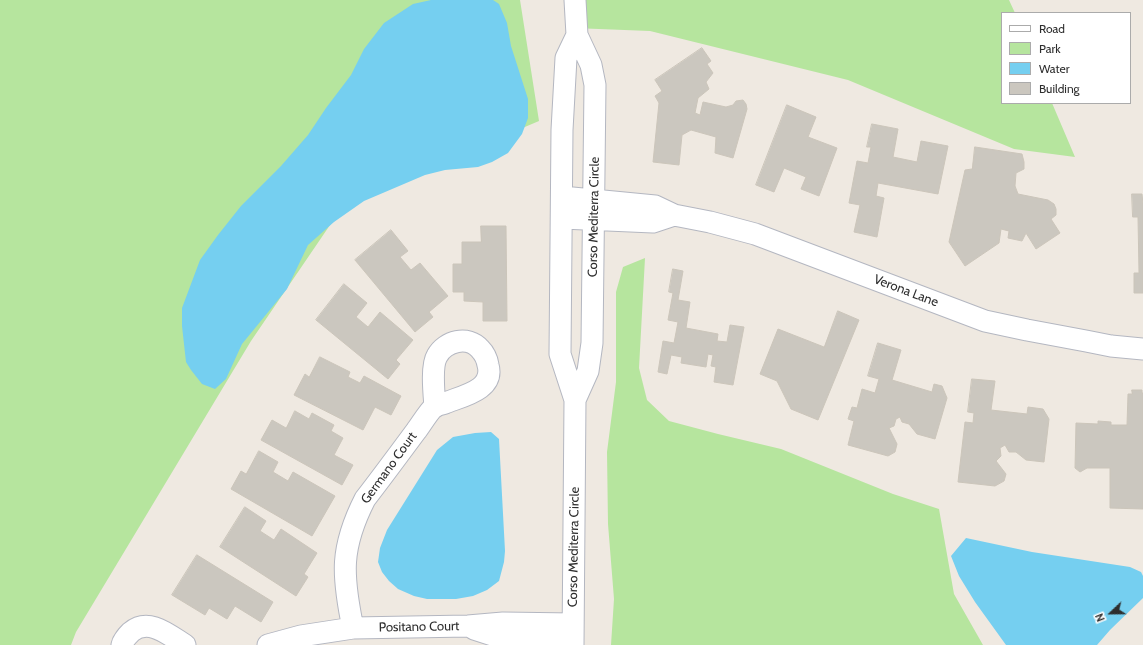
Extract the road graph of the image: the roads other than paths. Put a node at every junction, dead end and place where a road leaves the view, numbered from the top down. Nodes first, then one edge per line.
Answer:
1 (575, 0) edge
2 (577, 35) junction
3 (562, 197) junction
4 (594, 210) junction
5 (562, 218) junction
6 (1143, 350) edge
7 (575, 400) junction
8 (434, 407) dead end
9 (354, 628) junction
10 (573, 637) edge
11 (122, 645) edge
12 (185, 645) edge
13 (268, 645) edge

1 - 2 street, Corso Mediterra Circle
2 - 3 street, Corso Mediterra Circle
2 - 4 street, Corso Mediterra Circle
3 - 4 street, Verona Lane
3 - 5 street, Corso Mediterra Circle
4 - 5 street, Verona Lane
4 - 6 street, Verona Lane
4 - 7 street, Corso Mediterra Circle
5 - 7 street, Corso Mediterra Circle
7 - 10 street, Corso Mediterra Circle
8 - 9 street, Germano Court
9 - 10 street, Positano Court
9 - 13 street, Positano Court
11 - 12 street

